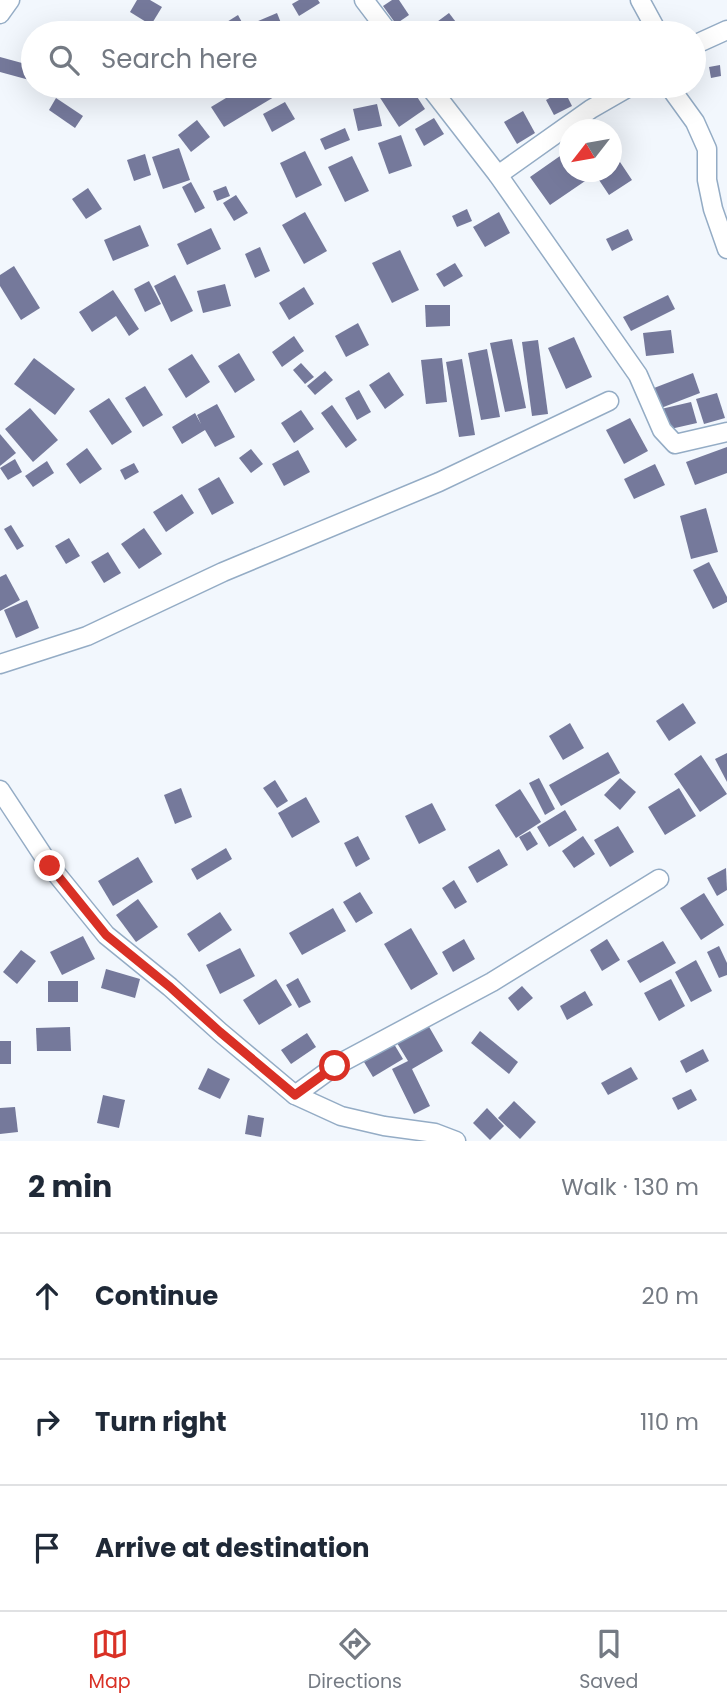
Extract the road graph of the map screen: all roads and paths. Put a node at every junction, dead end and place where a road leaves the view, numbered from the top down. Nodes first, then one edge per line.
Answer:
1 (10, 0) edge
2 (364, 0) edge
3 (640, 0) edge
4 (0, 14) edge
5 (380, 21) edge
6 (652, 21) edge
7 (727, 30) edge
8 (706, 40) edge
9 (438, 98) edge
10 (610, 98) edge
11 (678, 98) edge
12 (498, 175) junction
13 (727, 249) edge
14 (608, 401) dead end
15 (727, 432) edge
16 (0, 664) edge
17 (0, 790) edge
18 (659, 879) dead end
19 (295, 1095) junction
20 (456, 1141) edge

1 - 4 street
2 - 5 street
3 - 6 street
7 - 8 street
9 - 12 street
10 - 12 street
11 - 13 street
12 - 15 street
14 - 16 street
17 - 19 street
18 - 19 street
19 - 20 street

